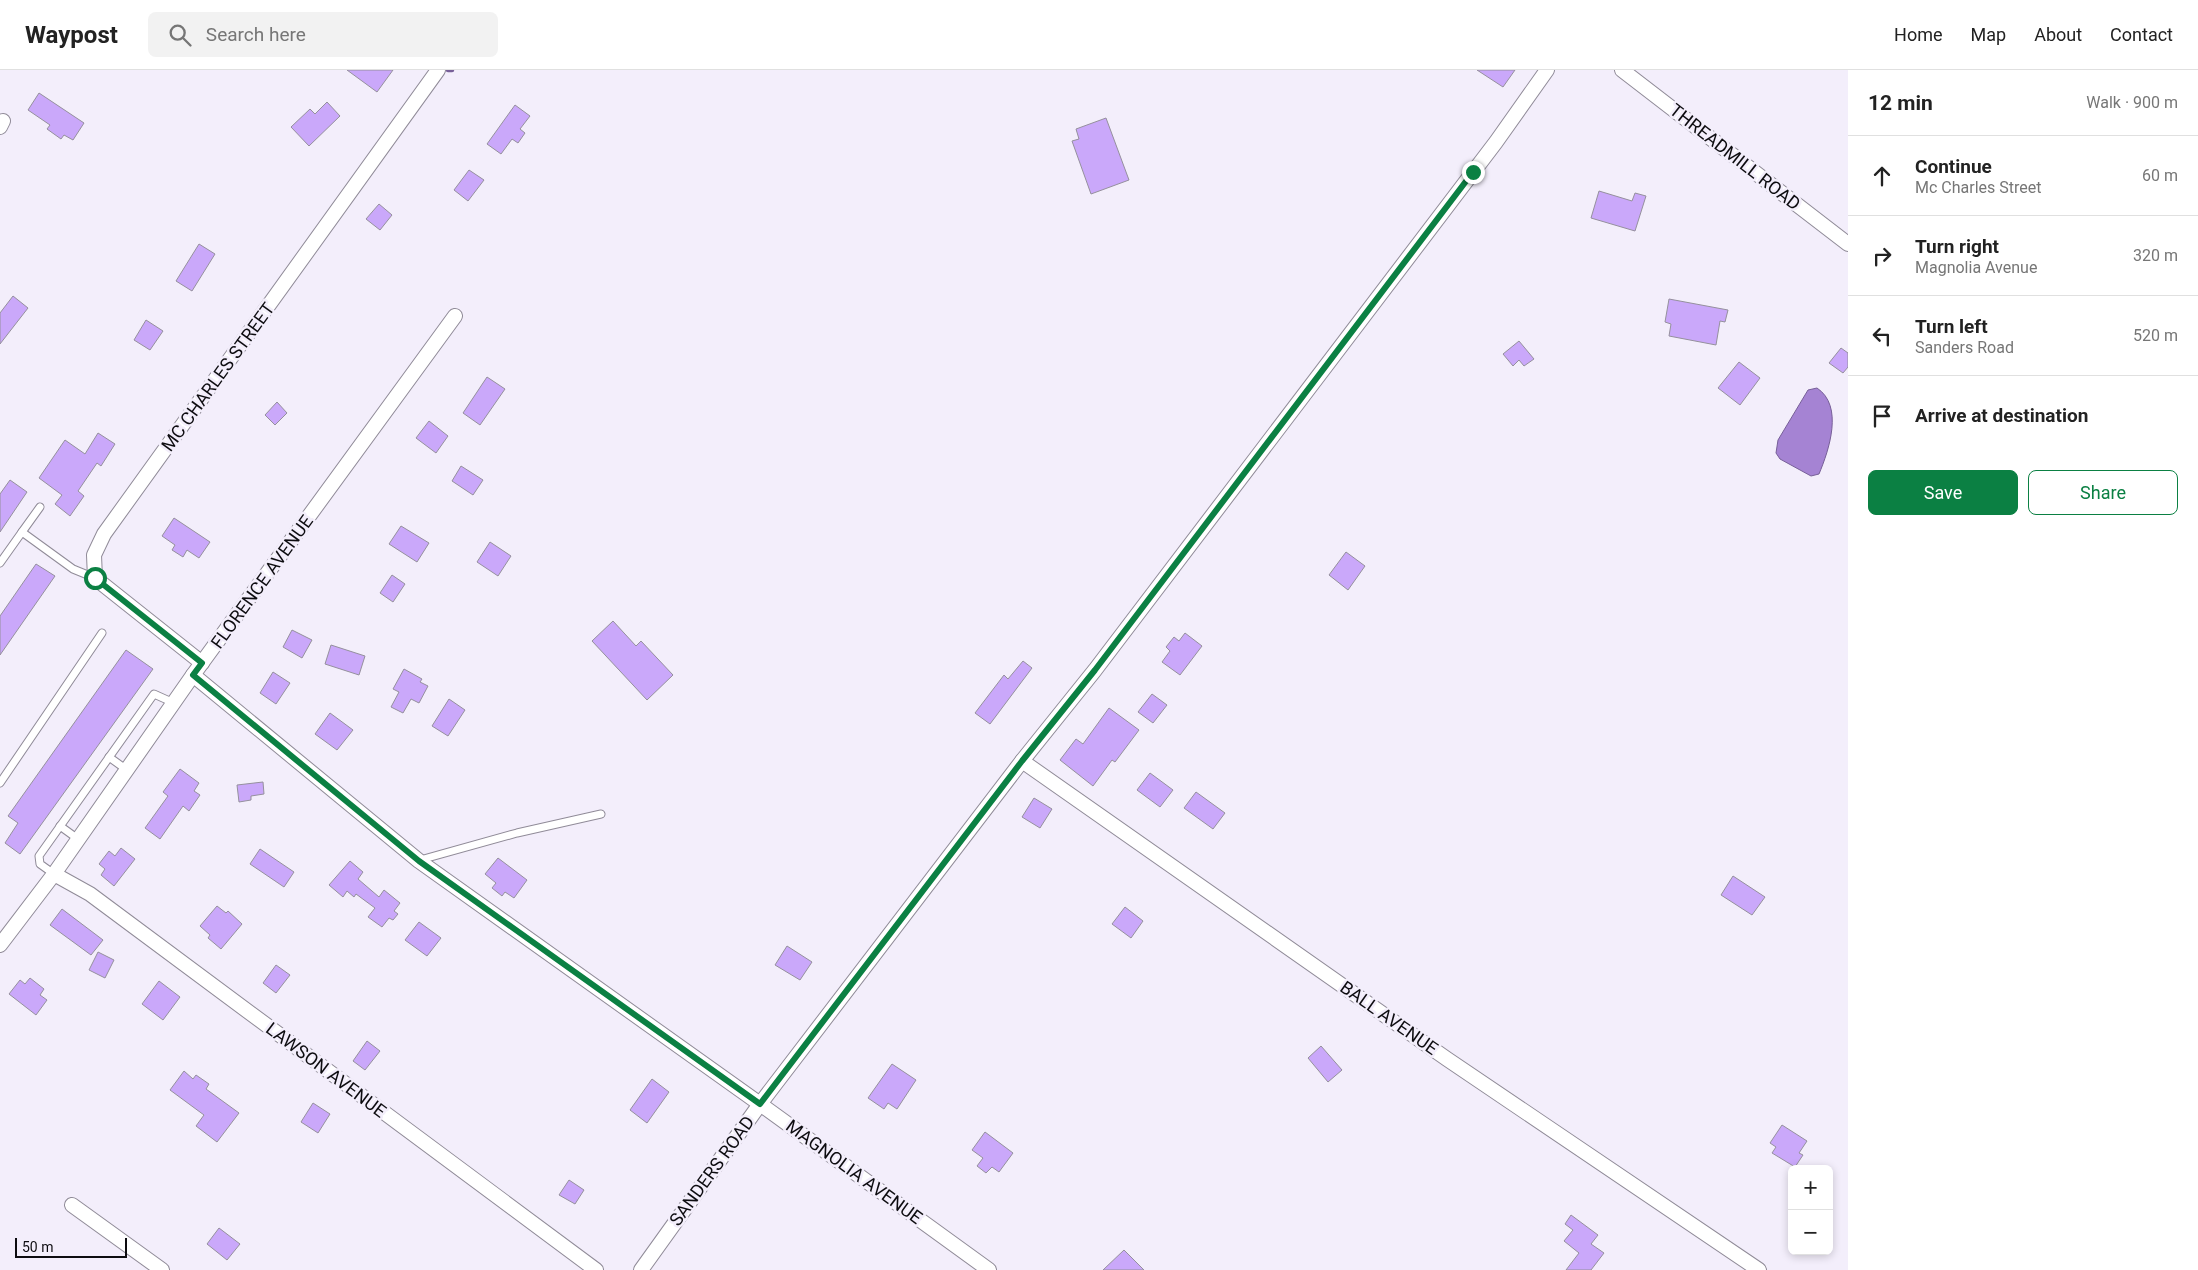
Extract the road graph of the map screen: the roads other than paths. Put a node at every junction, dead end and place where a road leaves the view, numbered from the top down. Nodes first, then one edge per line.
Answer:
1 (438, 70) edge
2 (1547, 70) edge
3 (1622, 70) edge
4 (1848, 244) edge
5 (455, 316) dead end
6 (40, 507) dead end
7 (22, 532) junction
8 (0, 563) edge
9 (95, 578) junction
10 (102, 633) dead end
11 (202, 663) junction
12 (193, 675) junction
13 (174, 703) junction
14 (109, 758) junction
15 (1022, 761) junction
16 (127, 770) junction
17 (0, 783) edge
18 (601, 814) dead end
19 (60, 826) junction
20 (78, 839) junction
21 (419, 861) junction
22 (54, 874) junction
23 (0, 946) edge
24 (760, 1104) junction
25 (72, 1205) dead end
26 (162, 1270) edge
27 (596, 1270) edge
28 (641, 1270) edge
29 (988, 1270) edge
30 (1759, 1270) edge

1 - 9 street, MC CHARLES STREET
2 - 15 street, SANDERS ROAD
3 - 4 street, THREADMILL ROAD
5 - 11 street, FLORENCE AVENUE
6 - 7 lane
7 - 8 lane
7 - 9 lane
9 - 11 street
10 - 17 lane
11 - 12 street, FLORENCE AVENUE
12 - 13 street, FLORENCE AVENUE
12 - 21 street, MAGNOLIA AVENUE
13 - 14 lane
13 - 16 street, FLORENCE AVENUE
14 - 16 lane
14 - 19 lane
15 - 24 street, SANDERS ROAD
15 - 30 street, BALL AVENUE
16 - 20 street, FLORENCE AVENUE
18 - 21 lane
19 - 20 lane
19 - 22 lane
20 - 22 street, FLORENCE AVENUE
21 - 24 street, MAGNOLIA AVENUE
22 - 23 street, FLORENCE AVENUE
22 - 27 street, LAWSON AVENUE
24 - 28 street, SANDERS ROAD
24 - 29 street, MAGNOLIA AVENUE
25 - 26 street

